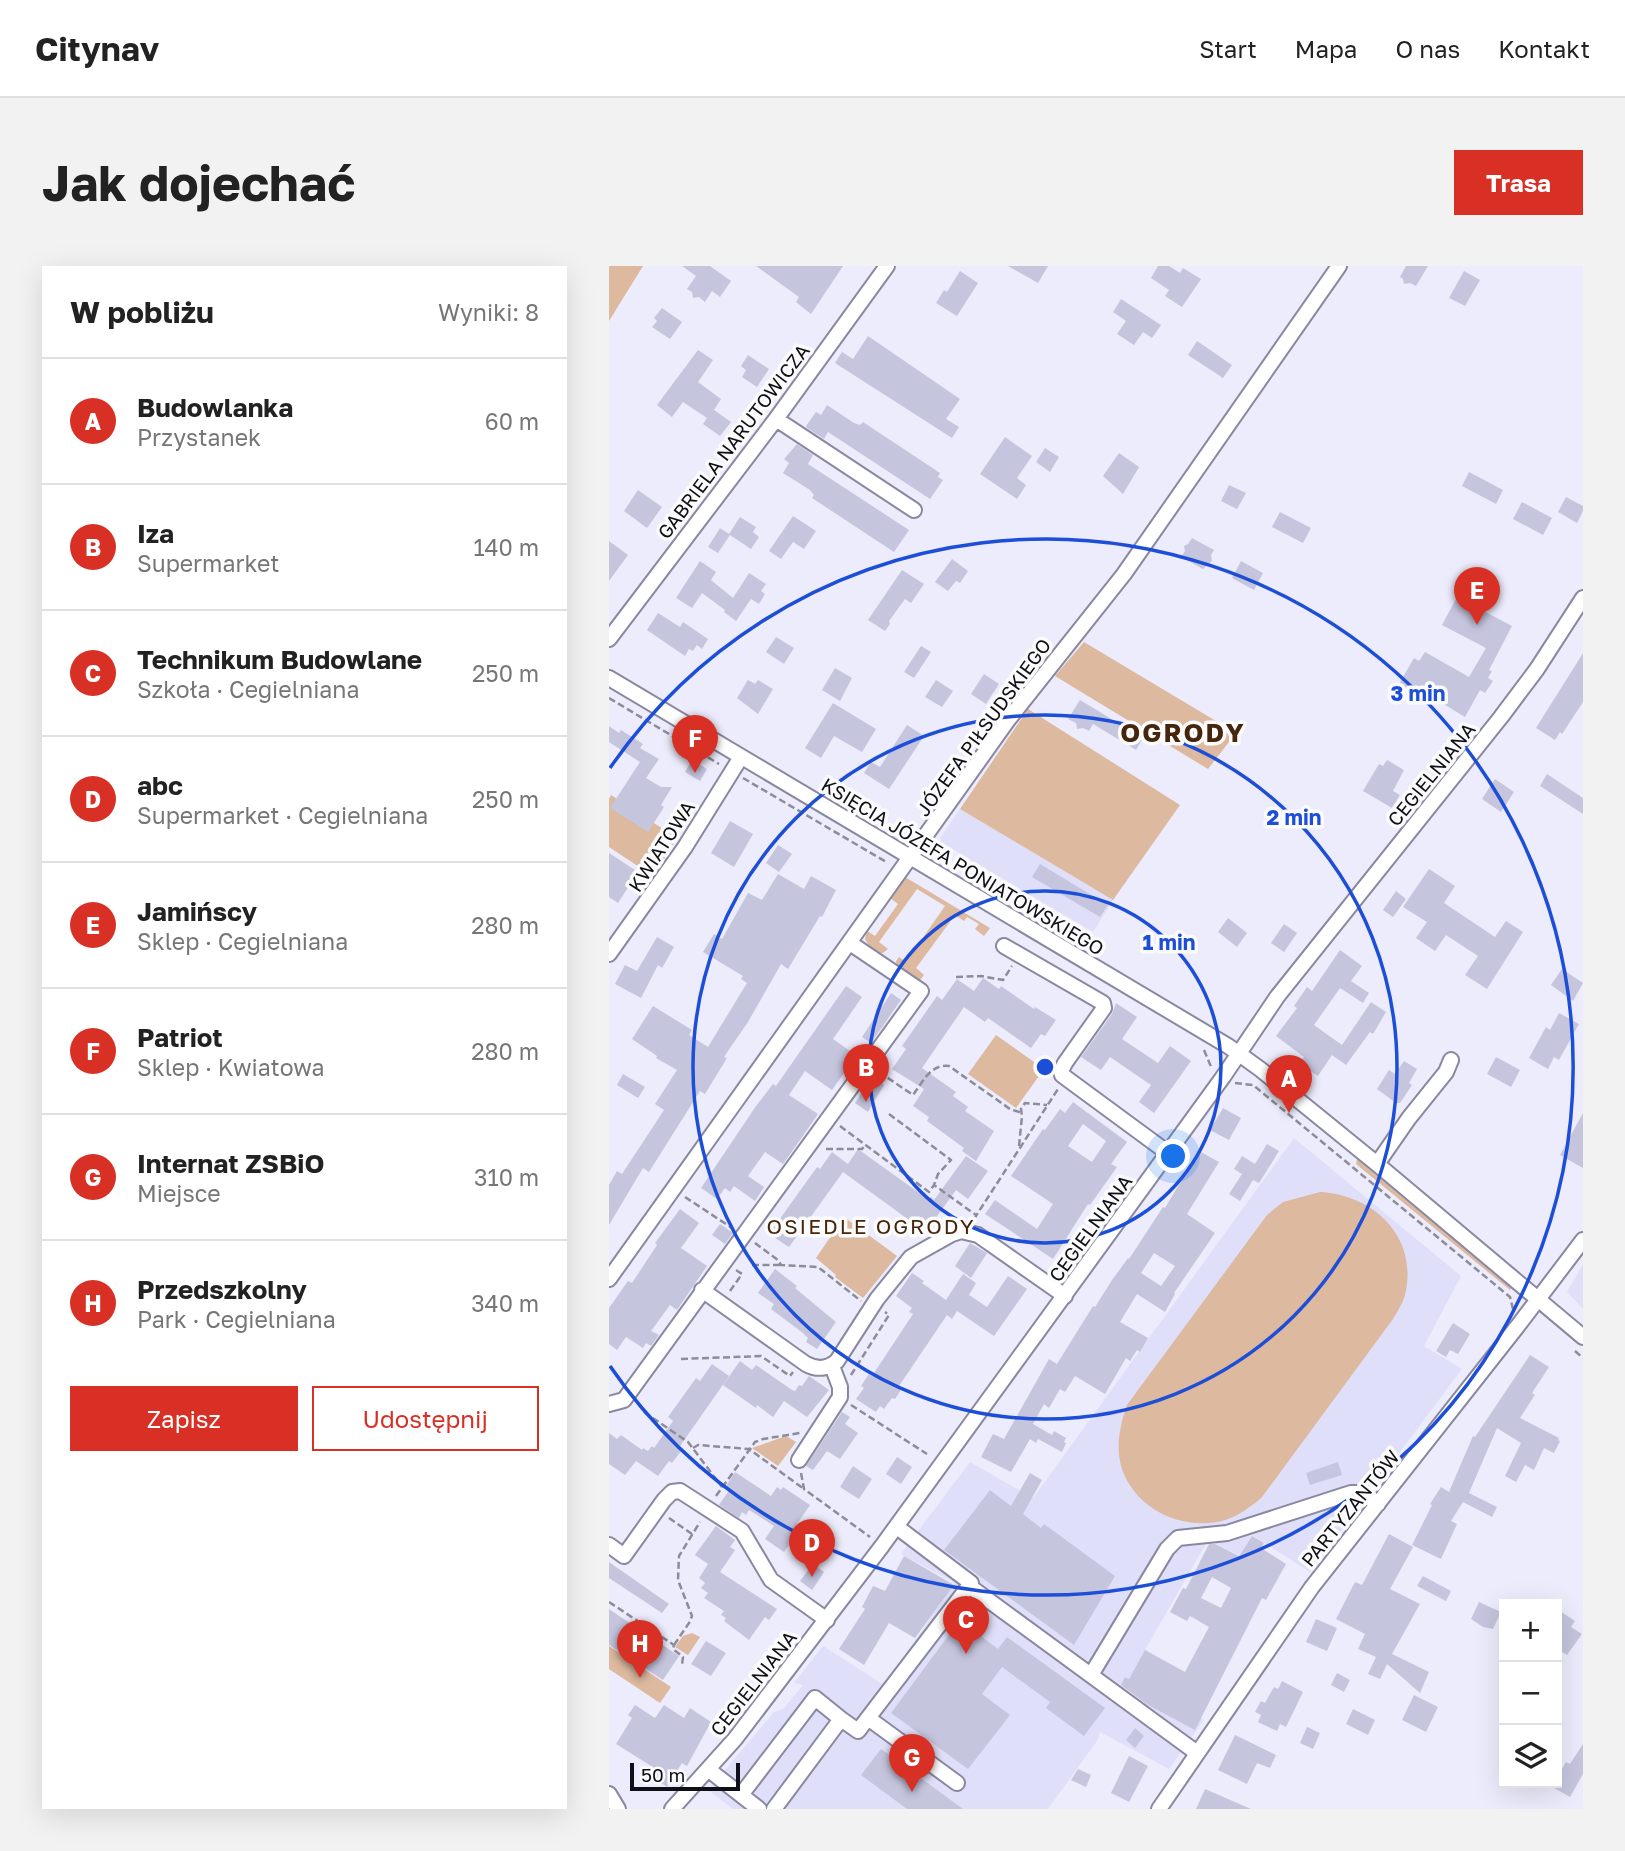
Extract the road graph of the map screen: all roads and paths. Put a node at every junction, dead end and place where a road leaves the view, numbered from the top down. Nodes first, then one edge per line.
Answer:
1 (887, 266) edge
2 (1339, 266) edge
3 (776, 419) junction
4 (914, 510) dead end
5 (1583, 598) edge
6 (609, 639) edge
7 (609, 678) edge
8 (609, 698) edge
9 (741, 757) junction
10 (726, 768) dead end
11 (739, 775) dead end
12 (912, 857) junction
13 (893, 865) dead end
14 (850, 943) junction
15 (1004, 946) dead end
16 (609, 954) edge
17 (1012, 966) dead end
18 (956, 977) dead end
19 (1239, 1053) junction
20 (1451, 1060) dead end
21 (877, 1070) dead end
22 (1065, 1078) junction
23 (1230, 1082) dead end
24 (906, 1091) junction
25 (902, 1096) dead end
26 (1048, 1105) junction
27 (1022, 1113) junction
28 (889, 1114) dead end
29 (837, 1124) dead end
30 (865, 1145) junction
31 (819, 1149) dead end
32 (1019, 1149) junction
33 (1168, 1153) junction
34 (1377, 1164) junction
35 (933, 1170) dead end
36 (938, 1174) junction
37 (934, 1185) junction
38 (673, 1189) junction
39 (976, 1215) junction
40 (970, 1232) junction
41 (743, 1235) junction
42 (1583, 1240) edge
43 (752, 1265) dead end
44 (781, 1265) junction
45 (731, 1268) dead end
46 (609, 1279) edge
47 (702, 1290) junction
48 (730, 1291) dead end
49 (1065, 1296) junction
50 (1539, 1299) junction
51 (872, 1306) junction
52 (1514, 1317) dead end
53 (1578, 1343) edge
54 (1583, 1358) edge
55 (681, 1359) dead end
56 (802, 1361) junction
57 (832, 1366) junction
58 (846, 1382) dead end
59 (847, 1402) dead end
60 (609, 1404) edge
61 (644, 1412) dead end
62 (820, 1429) junction
63 (693, 1448) junction
64 (749, 1450) junction
65 (927, 1454) dead end
66 (799, 1461) joint
67 (722, 1487) junction
68 (804, 1489) junction
69 (1378, 1504) junction
70 (707, 1508) junction
71 (658, 1509) junction
72 (897, 1527) junction
73 (692, 1534) junction
74 (868, 1535) dead end
75 (609, 1545) edge
76 (969, 1586) junction
77 (609, 1602) edge
78 (827, 1620) junction
79 (674, 1645) junction
80 (682, 1665) dead end
81 (1091, 1675) junction
82 (868, 1718) junction
83 (841, 1719) junction
84 (1197, 1753) junction
85 (709, 1770) junction
86 (957, 1783) dead end
87 (609, 1794) edge
88 (741, 1795) junction
89 (618, 1809) edge
90 (673, 1809) edge
91 (759, 1809) edge
92 (775, 1809) edge
93 (1159, 1809) edge

1 - 3 street, GABRIELA NARUTOWICZA
2 - 12 street, JÓZEFA PIŁSUDSKIEGO
3 - 4 street
3 - 6 street, GABRIELA NARUTOWICZA
5 - 19 street, CEGIELNIANA
7 - 9 street, KSIĘCIA JÓZEFA PONIATOWSKIEGO
8 - 10 path
9 - 12 street, KSIĘCIA JÓZEFA PONIATOWSKIEGO
9 - 16 street, KWIATOWA
11 - 13 path
12 - 14 street, JÓZEFA PIŁSUDSKIEGO
12 - 19 street, KSIĘCIA JÓZEFA PONIATOWSKIEGO
14 - 38 street, JÓZEFA PIŁSUDSKIEGO
14 - 41 street
15 - 22 street
17 - 18 path
19 - 33 street, CEGIELNIANA
19 - 34 street, KSIĘCIA JÓZEFA PONIATOWSKIEGO
20 - 34 street
21 - 24 path
22 - 26 path
22 - 33 street
23 - 52 path
24 - 25 path
24 - 27 path
26 - 27 path
26 - 32 path
27 - 32 path
28 - 36 path
29 - 30 path
30 - 31 path
30 - 37 path
32 - 39 path
33 - 49 street, CEGIELNIANA
34 - 50 street, KSIĘCIA JÓZEFA PONIATOWSKIEGO
35 - 36 path
36 - 37 path
37 - 39 path
38 - 41 path
38 - 46 street, JÓZEFA PIŁSUDSKIEGO
39 - 40 path
40 - 49 street
40 - 51 street
41 - 44 path
41 - 47 street
42 - 50 street, PARTYZANTÓW
43 - 44 path
44 - 51 path
45 - 48 path
47 - 56 street
47 - 60 street
49 - 72 street, CEGIELNIANA
50 - 53 street, KSIĘCIA JÓZEFA PONIATOWSKIEGO
50 - 69 street, PARTYZANTÓW
51 - 57 street
51 - 58 path
53 - 54 path
55 - 56 path
56 - 57 street
57 - 62 street
59 - 65 path
61 - 63 path
62 - 64 path
62 - 66 street
63 - 64 path
63 - 67 path
64 - 67 path
64 - 68 path
66 - 68 path
67 - 70 path
68 - 74 path
69 - 81 street
69 - 84 street, PARTYZANTÓW
70 - 71 street
70 - 73 path
70 - 78 street
71 - 73 path
71 - 75 street
72 - 76 street
72 - 78 street, CEGIELNIANA
73 - 79 path
76 - 81 street
76 - 82 street
77 - 79 path
78 - 85 street, CEGIELNIANA
79 - 80 path
81 - 84 street
82 - 83 street
82 - 86 street
83 - 88 street
83 - 92 street
84 - 93 street, PARTYZANTÓW
85 - 88 street
85 - 90 street, CEGIELNIANA
87 - 89 street
88 - 91 street

